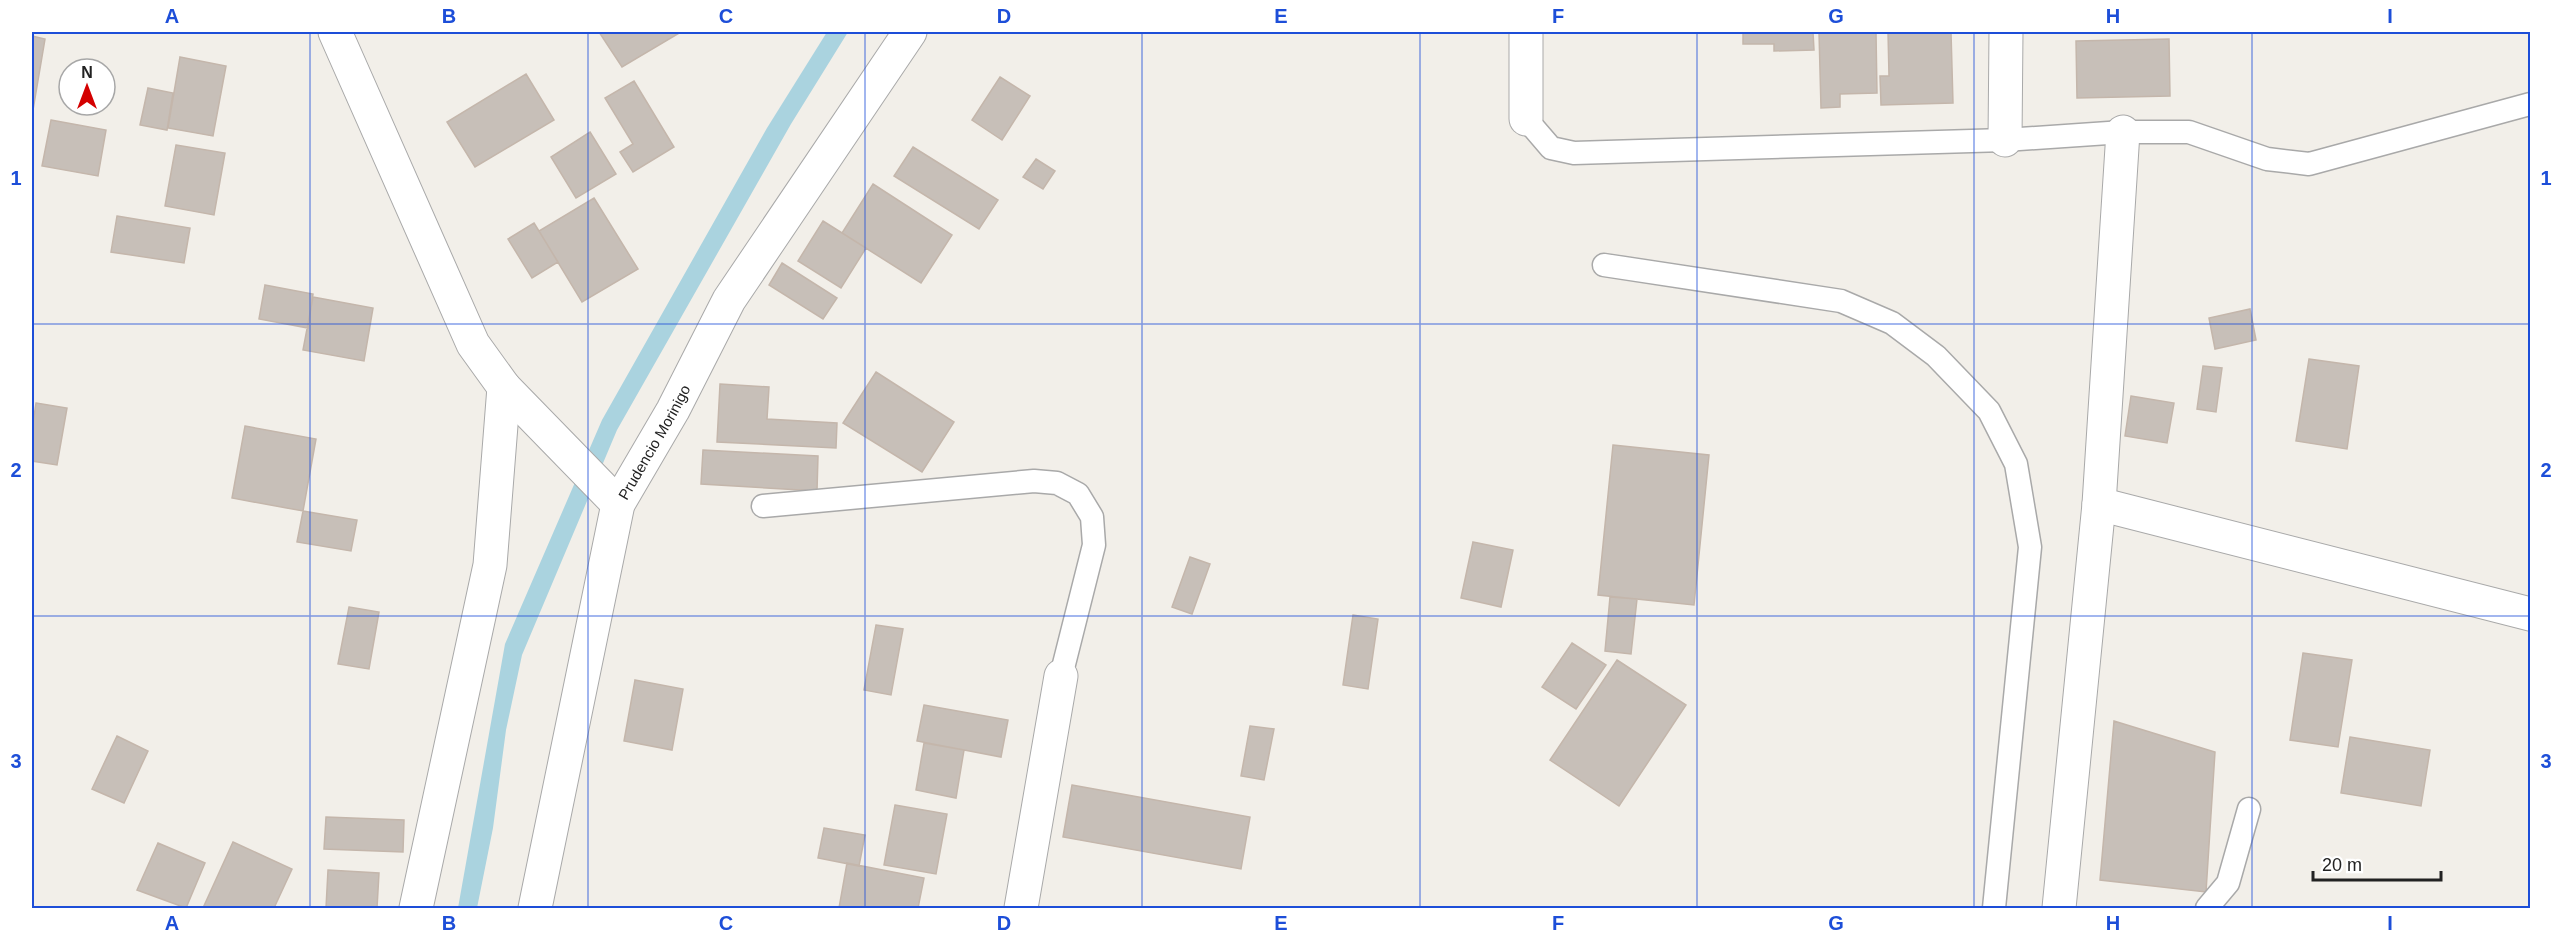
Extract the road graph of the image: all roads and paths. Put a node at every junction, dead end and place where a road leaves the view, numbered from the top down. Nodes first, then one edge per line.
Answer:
1 (335, 32) edge
2 (910, 32) edge
3 (1526, 32) edge
4 (2006, 32) edge
5 (2530, 104) edge
6 (1526, 119) joint
7 (2123, 132) junction
8 (2005, 140) junction
9 (1604, 265) dead end
10 (504, 387) junction
11 (608, 495) junction
12 (2099, 504) junction
13 (763, 506) dead end
14 (2530, 614) edge
15 (1061, 676) joint
16 (2249, 809) dead end
17 (416, 909) edge
18 (535, 909) edge
19 (1021, 909) edge
20 (1994, 909) edge
21 (2059, 909) edge
22 (2207, 909) edge

1 - 10 street
2 - 11 street, Prudencio Morinigo
3 - 6 street
4 - 8 street
5 - 7 lane
6 - 8 lane
7 - 8 lane
7 - 12 street
9 - 20 lane
10 - 11 street
10 - 17 street
11 - 18 street, Prudencio Morinigo
12 - 14 street
12 - 21 street
13 - 15 lane
15 - 19 street
16 - 22 lane

